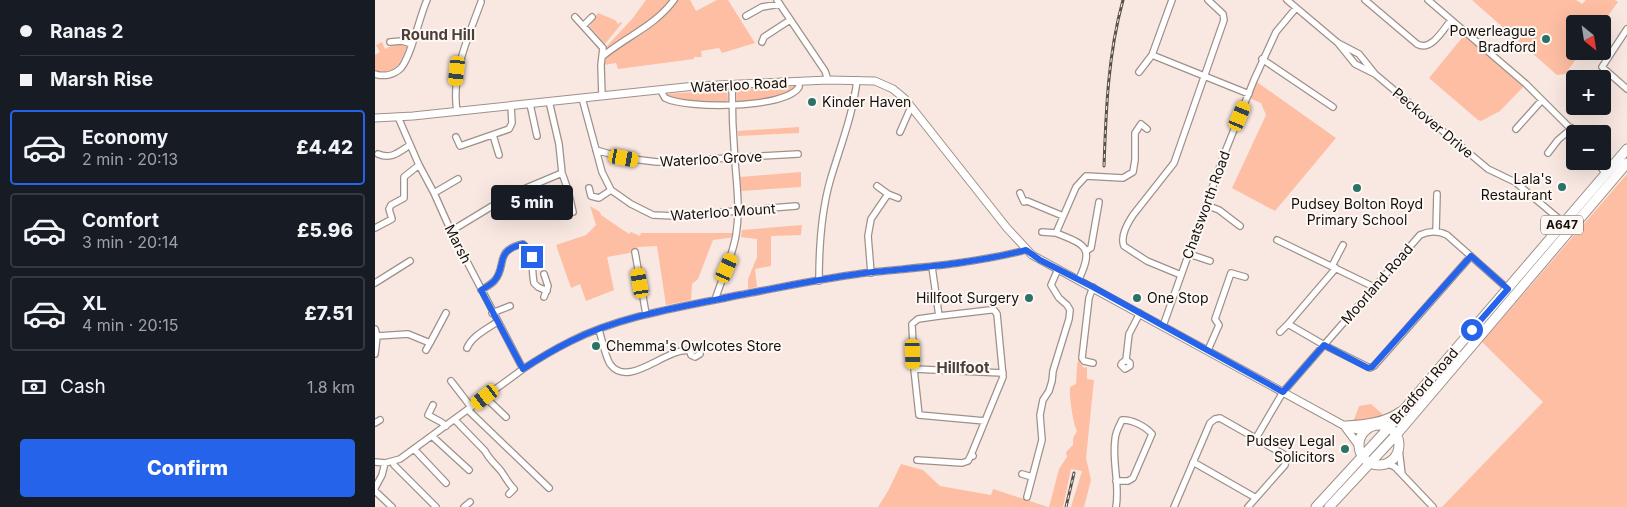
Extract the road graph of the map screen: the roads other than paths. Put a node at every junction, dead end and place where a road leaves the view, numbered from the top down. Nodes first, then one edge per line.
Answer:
1 (427, 0) edge
2 (674, 0) edge
3 (1173, 0) edge
4 (1208, 0) edge
5 (1287, 0) edge
6 (1365, 0) edge
7 (1428, 0) edge
8 (481, 2) dead end
9 (778, 2) edge
10 (1296, 8) junction
11 (592, 16) dead end
12 (746, 16) dead end
13 (575, 17) dead end
14 (791, 20) junction
15 (1451, 20) junction
16 (584, 25) junction
17 (1627, 29) edge
18 (390, 42) dead end
19 (762, 42) dead end
20 (1338, 43) junction
21 (412, 44) junction
22 (1152, 55) junction
23 (603, 56) junction
24 (1263, 59) junction
25 (1139, 72) dead end
26 (375, 74) edge
27 (1375, 74) junction
28 (1204, 76) junction
29 (828, 80) junction
30 (857, 80) junction
31 (799, 81) junction
32 (732, 85) junction
33 (1627, 89) edge
34 (661, 90) junction
35 (1249, 94) junction
36 (602, 96) junction
37 (582, 98) junction
38 (1543, 100) junction
39 (549, 101) junction
40 (530, 104) junction
41 (732, 104) junction
42 (511, 106) junction
43 (911, 107) junction
44 (1333, 107) dead end
45 (457, 112) junction
46 (398, 117) junction
47 (375, 118) edge
48 (1568, 125) edge
49 (1147, 128) dead end
50 (1516, 129) dead end
51 (900, 132) dead end
52 (493, 135) junction
53 (537, 136) dead end
54 (1566, 136) edge
55 (456, 137) dead end
56 (410, 145) junction
57 (1627, 149) edge
58 (597, 150) junction
59 (1548, 153) dead end
60 (378, 154) dead end
61 (798, 154) dead end
62 (499, 155) dead end
63 (735, 158) junction
64 (1627, 163) edge
65 (419, 165) junction
66 (1603, 170) edge
67 (562, 173) junction
68 (1606, 174) junction
69 (458, 179) dead end
70 (877, 186) dead end
71 (589, 188) dead end
72 (611, 190) junction
73 (434, 193) junction
74 (1020, 193) dead end
75 (888, 194) junction
76 (1437, 194) dead end
77 (898, 198) dead end
78 (1099, 202) dead end
79 (1206, 205) junction
80 (796, 206) dead end
81 (738, 211) junction
82 (573, 212) dead end
83 (1063, 216) junction
84 (1564, 223) junction
85 (1240, 226) dead end
86 (375, 228) edge
87 (451, 231) junction
88 (1436, 231) junction
89 (1042, 232) dead end
90 (1055, 234) junction
91 (1277, 240) dead end
92 (1343, 245) dead end
93 (1026, 250) junction
94 (1086, 251) junction
95 (635, 252) dead end
96 (1189, 254) junction
97 (1471, 256) junction
98 (409, 260) dead end
99 (1209, 261) dead end
100 (932, 267) junction
101 (1334, 267) junction
102 (1058, 270) junction
103 (871, 272) junction
104 (544, 274) dead end
105 (1181, 275) junction
106 (1245, 277) dead end
107 (1079, 279) junction
108 (819, 281) junction
109 (375, 283) edge
110 (1093, 287) junction
111 (1374, 287) junction
112 (1508, 289) junction
113 (481, 290) junction
114 (547, 291) junction
115 (544, 297) dead end
116 (715, 300) junction
117 (510, 306) dead end
118 (446, 313) dead end
119 (492, 313) junction
120 (1140, 313) junction
121 (646, 314) junction
122 (939, 316) junction
123 (497, 322) junction
124 (1288, 324) junction
125 (1163, 326) junction
126 (375, 329) edge
127 (599, 330) junction
128 (1280, 332) dead end
129 (377, 336) junction
130 (430, 343) junction
131 (1324, 345) junction
132 (467, 348) dead end
133 (426, 350) dead end
134 (1208, 350) junction
135 (690, 352) dead end
136 (375, 354) edge
137 (1126, 360) dead end
138 (1093, 363) dead end
139 (523, 369) junction
140 (914, 369) junction
141 (1003, 374) junction
142 (451, 381) dead end
143 (1283, 392) junction
144 (485, 397) junction
145 (1409, 403) junction
146 (433, 405) dead end
147 (470, 409) junction
148 (506, 417) dead end
149 (455, 420) junction
150 (985, 421) junction
151 (1343, 425) junction
152 (446, 426) junction
153 (1387, 428) junction
154 (1366, 431) junction
155 (1396, 435) junction
156 (433, 436) junction
157 (1256, 438) junction
158 (1359, 446) junction
159 (415, 449) junction
160 (1399, 449) junction
161 (1367, 459) junction
162 (917, 460) dead end
163 (375, 462) edge
164 (393, 462) junction
165 (1193, 462) junction
166 (385, 463) junction
167 (1387, 464) junction
168 (469, 470) dead end
169 (1022, 474) dead end
170 (1402, 474) junction
171 (1033, 477) junction
172 (1116, 481) junction
173 (446, 483) dead end
174 (549, 488) dead end
175 (375, 490) edge
176 (509, 494) dead end
177 (1027, 497) dead end
178 (1256, 498) junction
179 (470, 502) dead end
180 (393, 507) edge
181 (436, 507) edge
182 (464, 507) edge
183 (1116, 507) edge
184 (1174, 507) edge
185 (1248, 507) edge
186 (1317, 507) edge
187 (1329, 507) edge
188 (1433, 507) edge

1 - 21 street
2 - 23 street
3 - 22 street
4 - 28 street
5 - 10 street, Peckover Drive
6 - 15 street
7 - 15 street
8 - 45 street
9 - 12 street
9 - 14 street
10 - 20 street, Peckover Drive
10 - 24 street, Chatsworth Road
11 - 16 street
13 - 16 street
14 - 19 street
14 - 29 street
15 - 38 street
16 - 23 street
17 - 33 street
18 - 21 street
20 - 27 street, Peckover Drive
20 - 27 street, Peckover Drive
21 - 26 street
22 - 25 street
22 - 28 street
23 - 36 street
24 - 35 street, Chatsworth Road
24 - 44 street
27 - 84 street, Peckover Drive
28 - 35 street
28 - 105 street
29 - 30 main road, Waterloo Road
29 - 31 main road, Waterloo Road
30 - 43 main road, Waterloo Road
30 - 108 street
31 - 32 main road, Waterloo Road
31 - 41 street
32 - 34 main road, Waterloo Road
32 - 41 street
34 - 36 main road, Waterloo Road
34 - 41 street
35 - 79 street, Chatsworth Road
36 - 37 main road, Waterloo Road
37 - 39 main road, Waterloo Road
37 - 58 street
38 - 48 street
38 - 50 street
39 - 40 main road, Waterloo Road
39 - 67 street
40 - 42 main road, Waterloo Road
40 - 53 street
41 - 63 street
42 - 45 main road, Waterloo Road
42 - 52 street
43 - 51 street
43 - 93 main road, Waterloo Road
45 - 46 main road, Waterloo Road
46 - 47 main road, Waterloo Road
46 - 56 street, Marsh
49 - 83 street
52 - 55 street
52 - 62 street
54 - 59 street
56 - 60 street
56 - 65 street, Marsh
57 - 68 highway, Bradford Road / A647
58 - 63 street, Waterloo Grove
58 - 72 street
61 - 63 street, Waterloo Grove
63 - 81 street
64 - 155 highway, Bradford Road / A647
65 - 73 street, Marsh
65 - 86 street
66 - 68 street
67 - 82 street
67 - 87 street
68 - 84 highway, Bradford Road / A647
69 - 73 street
70 - 75 street
71 - 72 street
72 - 81 street, Waterloo Mount
73 - 87 street, Marsh
74 - 83 street
75 - 77 street
75 - 103 street
76 - 88 street
78 - 94 street
79 - 85 street
79 - 96 street, Chatsworth Road
80 - 81 street, Waterloo Mount
81 - 116 street
83 - 90 street
84 - 112 highway, Bradford Road / A647
87 - 113 street, Marsh
88 - 97 street
88 - 111 street, Moorland Road
89 - 90 street
90 - 94 street
91 - 101 street
92 - 101 street
93 - 100 street
93 - 102 main road, Waterloo Road
94 - 107 street
95 - 121 street
96 - 99 street
96 - 105 street, Chatsworth Road
97 - 112 street
97 - 131 street
98 - 109 street
100 - 103 street
100 - 122 street
101 - 111 street
101 - 124 street
102 - 107 main road, Waterloo Road
102 - 171 street
103 - 108 street
104 - 114 street
105 - 125 street, Chatsworth Road
106 - 134 street
107 - 110 main road, Waterloo Road
108 - 116 street
110 - 120 main road, Waterloo Road
110 - 138 street
111 - 131 street, Moorland Road
112 - 145 highway, Bradford Road / A647
113 - 114 street
113 - 119 street, Marsh
114 - 115 street
116 - 121 street
117 - 119 street
118 - 130 street
119 - 123 street, Marsh
120 - 125 main road, Waterloo Road
120 - 137 street
121 - 127 street
122 - 140 street
122 - 141 street
123 - 132 street
123 - 139 street, Marsh
124 - 128 street
124 - 131 street
125 - 134 main road, Waterloo Road
126 - 129 street
127 - 135 street
127 - 139 street
129 - 130 street
129 - 136 street
130 - 133 street
131 - 143 street, Moorland Road
134 - 143 main road, Waterloo Road
139 - 144 street
140 - 141 street
140 - 150 street
141 - 150 street
142 - 147 street
143 - 151 main road, Waterloo Road
143 - 157 street, Moorland Road
144 - 147 street
144 - 148 street
145 - 151 main road
145 - 153 highway, Bradford Road / A647
146 - 152 street
147 - 149 street
147 - 174 street
149 - 152 street
149 - 176 street
150 - 162 street
151 - 154 main road
151 - 158 main road
152 - 156 street
153 - 154 highway
153 - 155 highway
153 - 161 highway, Bradford Road / A647
154 - 158 highway
155 - 160 highway
155 - 161 highway, Bradford Road / A647
156 - 159 street
156 - 168 street
157 - 165 street
157 - 178 street
158 - 161 highway
159 - 164 street
159 - 173 street
160 - 167 highway
160 - 170 street
161 - 167 highway
161 - 186 highway, Bradford Road / A647
161 - 187 highway, Bradford Road / A647
163 - 166 street
164 - 166 street
164 - 181 street
165 - 178 street
165 - 184 street
166 - 175 street
167 - 170 street
169 - 171 street
170 - 188 street
171 - 177 street
172 - 172 street
172 - 183 street
175 - 180 street
178 - 185 street
179 - 182 street

